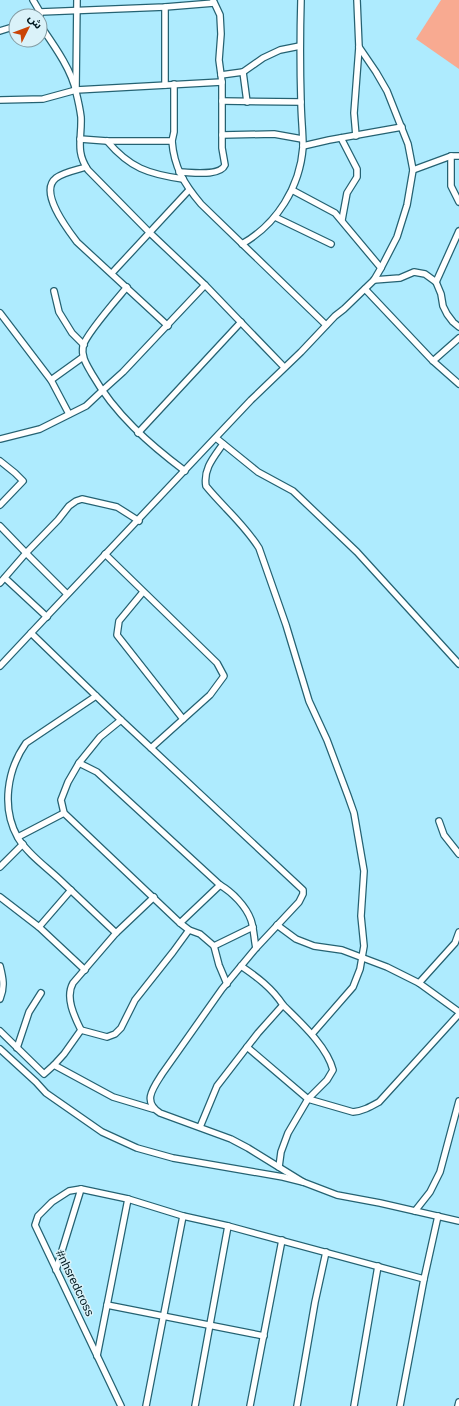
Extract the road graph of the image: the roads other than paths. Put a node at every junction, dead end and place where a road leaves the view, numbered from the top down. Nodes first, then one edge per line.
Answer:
1 (78, 0) edge
2 (301, 0) edge
3 (357, 0) edge
4 (214, 2) edge
5 (164, 7) junction
6 (78, 10) junction
7 (48, 13) edge
8 (48, 37) edge
9 (300, 46) junction
10 (359, 47) junction
11 (243, 72) junction
12 (221, 75) junction
13 (222, 82) junction
14 (174, 84) junction
15 (166, 85) junction
16 (76, 90) junction
17 (0, 100) edge
18 (222, 101) junction
19 (247, 102) junction
20 (301, 102) junction
21 (402, 127) junction
22 (222, 135) junction
23 (356, 136) junction
24 (341, 138) junction
25 (80, 139) junction
26 (302, 139) junction
27 (107, 141) junction
28 (172, 141) junction
29 (303, 146) junction
30 (451, 156) junction
31 (459, 156) edge
32 (86, 167) junction
33 (413, 170) junction
34 (179, 172) junction
35 (183, 179) junction
36 (188, 190) junction
37 (292, 190) junction
38 (459, 202) edge
39 (276, 217) junction
40 (342, 220) junction
41 (459, 231) edge
42 (149, 232) junction
43 (242, 244) junction
44 (331, 244) dead end
45 (381, 268) junction
46 (112, 273) junction
47 (374, 280) junction
48 (436, 282) junction
49 (205, 285) junction
50 (127, 287) junction
51 (365, 289) junction
52 (54, 291) dead end
53 (0, 313) edge
54 (241, 322) junction
55 (326, 325) junction
56 (168, 326) junction
57 (459, 327) edge
58 (459, 338) edge
59 (84, 345) junction
60 (83, 357) junction
61 (433, 361) junction
62 (284, 367) junction
63 (51, 380) junction
64 (459, 384) edge
65 (102, 390) junction
66 (69, 414) junction
67 (138, 433) junction
68 (216, 438) junction
69 (0, 440) edge
70 (223, 444) junction
71 (0, 461) edge
72 (185, 471) junction
73 (0, 505) edge
74 (139, 520) junction
75 (0, 526) edge
76 (26, 553) junction
77 (105, 554) junction
78 (5, 578) junction
79 (0, 584) edge
80 (143, 592) junction
81 (67, 594) junction
82 (46, 616) junction
83 (31, 633) junction
84 (459, 664) edge
85 (0, 666) edge
86 (96, 696) junction
87 (183, 719) junction
88 (121, 720) junction
89 (151, 748) junction
90 (79, 763) junction
91 (64, 813) junction
92 (439, 821) dead end
93 (18, 837) junction
94 (23, 844) junction
95 (459, 854) edge
96 (0, 867) edge
97 (220, 885) junction
98 (71, 890) junction
99 (0, 897) edge
100 (154, 897) junction
101 (180, 923) junction
102 (277, 925) junction
103 (39, 927) junction
104 (253, 927) junction
105 (189, 930) junction
106 (459, 932) edge
107 (116, 933) junction
108 (214, 946) junction
109 (256, 948) junction
110 (362, 958) junction
111 (0, 966) edge
112 (241, 966) junction
113 (85, 970) junction
114 (419, 983) junction
115 (226, 984) junction
116 (42, 992) dead end
117 (0, 999) edge
118 (283, 1005) junction
119 (459, 1013) edge
120 (81, 1030) junction
121 (0, 1031) edge
122 (312, 1034) junction
123 (247, 1047) junction
124 (17, 1048) junction
125 (0, 1049) edge
126 (54, 1065) junction
127 (44, 1074) junction
128 (36, 1082) junction
129 (308, 1099) junction
130 (459, 1100) edge
131 (153, 1109) junction
132 (200, 1127) junction
133 (279, 1167) junction
134 (303, 1182) junction
135 (81, 1189) junction
136 (128, 1199) junction
137 (415, 1211) junction
138 (183, 1216) junction
139 (438, 1216) junction
140 (459, 1221) edge
141 (228, 1226) junction
142 (282, 1240) junction
143 (326, 1252) junction
144 (378, 1266) junction
145 (56, 1270) junction
146 (424, 1279) junction
147 (107, 1305) junction
148 (163, 1316) junction
149 (210, 1325) junction
150 (264, 1336) junction
151 (98, 1356) junction
152 (459, 1402) edge
153 (121, 1406) edge
154 (146, 1406) edge
155 (195, 1406) edge
156 (250, 1406) edge
157 (297, 1406) edge
158 (354, 1406) edge
159 (400, 1406) edge
160 (458, 1406) edge

1 - 6 street
2 - 9 street
3 - 10 street
4 - 5 street
4 - 12 street
5 - 6 street
5 - 15 street
6 - 7 street
6 - 16 street
8 - 16 street
9 - 11 street
9 - 20 street
10 - 21 street
10 - 23 street
11 - 12 street
11 - 19 street
12 - 13 street
13 - 14 street
13 - 18 street
14 - 15 street
14 - 28 street
15 - 16 street
16 - 17 street
16 - 25 street
18 - 19 street
18 - 22 street
19 - 20 street
20 - 26 street
21 - 23 street
21 - 33 street
22 - 26 street
22 - 34 street
23 - 24 street
24 - 29 street
24 - 40 street
25 - 27 street
25 - 32 street
26 - 29 street
27 - 28 street
27 - 35 street
28 - 34 street
29 - 37 street
30 - 31 street
30 - 33 street
30 - 38 street
32 - 42 street
32 - 46 street
33 - 45 street
34 - 35 street
35 - 36 street
36 - 42 street
36 - 43 street
37 - 39 street
37 - 40 street
39 - 43 street
39 - 44 street
40 - 45 street
41 - 48 street
42 - 46 street
42 - 49 street
43 - 55 street
45 - 47 street
46 - 50 street
47 - 48 street
47 - 51 street
48 - 57 street
49 - 54 street
49 - 56 street
50 - 56 street
50 - 59 street
51 - 55 street
51 - 61 street
52 - 59 street
53 - 63 street
54 - 62 street
54 - 67 street
55 - 62 street
56 - 65 street
58 - 61 street
59 - 60 street
60 - 63 street
60 - 65 street
61 - 64 street
62 - 68 street
63 - 66 street
65 - 66 street
65 - 67 street
66 - 69 street
67 - 72 street
68 - 70 street
68 - 72 street
70 - 84 street
70 - 110 street
71 - 73 street
72 - 74 street
74 - 76 street
74 - 77 street
75 - 76 street
76 - 78 street
76 - 81 street
77 - 80 street
77 - 81 street
78 - 79 street
78 - 82 street
80 - 87 street
80 - 87 street
81 - 82 street
82 - 83 street
83 - 85 street
83 - 86 street
86 - 88 street
86 - 93 street
87 - 89 street
88 - 89 street
88 - 90 street
89 - 102 street
90 - 91 street
90 - 97 street
91 - 93 street
91 - 100 street
92 - 95 street
93 - 94 street
94 - 96 street
94 - 98 street
97 - 101 street
97 - 104 street
98 - 103 street
98 - 107 street
99 - 103 street
100 - 101 street
100 - 107 street
101 - 105 street
102 - 109 street
102 - 110 street
103 - 113 street
104 - 108 street
104 - 109 street
105 - 108 street
105 - 120 street
106 - 114 street
107 - 113 street
108 - 115 street
109 - 112 street
110 - 114 street
110 - 122 street
111 - 117 street
112 - 115 street
112 - 118 street
113 - 120 street
114 - 119 street
115 - 131 street
116 - 124 street
118 - 122 street
118 - 123 street
119 - 129 street
120 - 126 street
121 - 124 street
122 - 129 street
123 - 129 street
123 - 132 street
124 - 127 street
125 - 128 street
126 - 127 street
126 - 131 street
127 - 128 street
128 - 134 street
129 - 133 street
130 - 137 street
131 - 132 street
132 - 133 street
133 - 134 street
134 - 137 street
135 - 136 street
135 - 145 street
135 - 145 street, #nhsredcross
136 - 138 street
136 - 147 street
137 - 139 street
138 - 141 street
138 - 148 street
139 - 140 street
139 - 146 street
141 - 142 street
141 - 149 street
142 - 143 street
142 - 150 street
143 - 144 street
143 - 157 street
144 - 146 street
144 - 158 street
145 - 151 street, #nhsredcross
146 - 159 street
147 - 148 street
147 - 151 street
148 - 149 street
148 - 154 street
149 - 150 street
149 - 155 street
150 - 156 street
151 - 153 street, #nhsredcross
152 - 160 street

